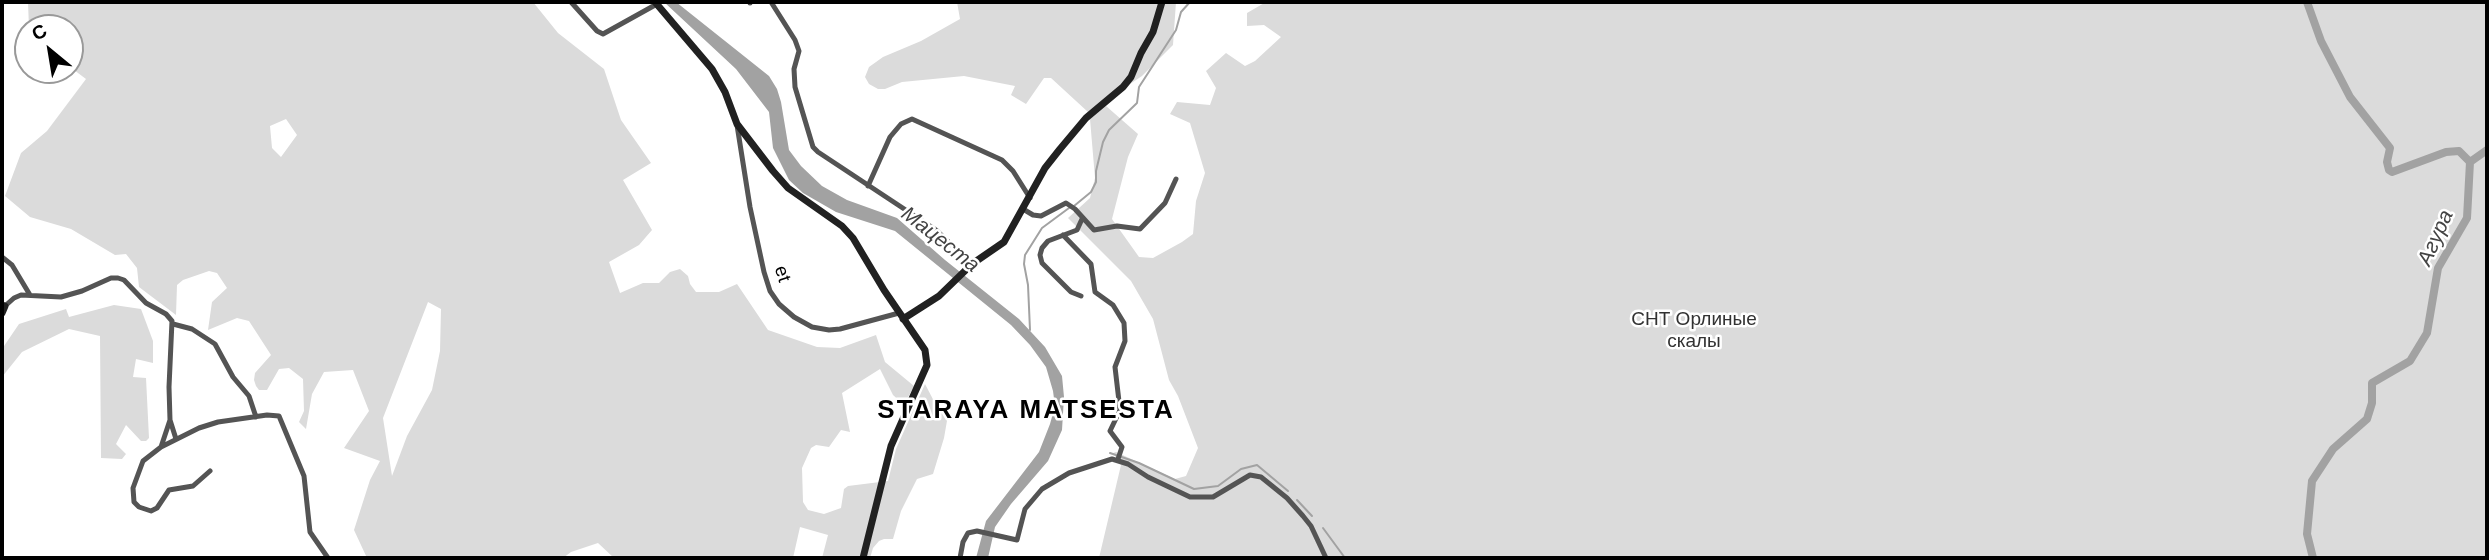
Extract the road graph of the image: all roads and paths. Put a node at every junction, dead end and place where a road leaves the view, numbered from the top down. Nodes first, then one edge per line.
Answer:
1 (571, 2) edge
2 (771, 2) edge
3 (1162, 2) edge
4 (656, 3) edge
5 (737, 124) junction
6 (1176, 179) dead end
7 (868, 186) junction
8 (1030, 198) junction
9 (1023, 209) junction
10 (1082, 219) junction
11 (1063, 235) junction
12 (2, 257) edge
13 (971, 264) junction
14 (30, 295) junction
15 (1081, 296) dead end
16 (3, 308) edge
17 (901, 316) junction
18 (173, 324) junction
19 (256, 417) junction
20 (170, 420) junction
21 (176, 439) junction
22 (160, 447) junction
23 (1118, 459) junction
24 (210, 471) dead end
25 (328, 558) edge
26 (863, 558) edge
27 (960, 558) edge
28 (1326, 558) edge

1 - 4 street
2 - 7 street
3 - 8 main road
4 - 5 main road
5 - 17 main road
5 - 17 street, et
6 - 10 street
7 - 8 street
7 - 13 street
8 - 9 main road
9 - 10 street
9 - 13 main road
10 - 11 street
11 - 15 street
11 - 23 street
12 - 14 street
13 - 17 main road
14 - 16 street
14 - 18 street
17 - 26 main road
18 - 19 street
18 - 20 street
19 - 21 street
19 - 25 street
20 - 21 street
20 - 22 street
21 - 22 street
22 - 24 street
23 - 27 street
23 - 28 street

